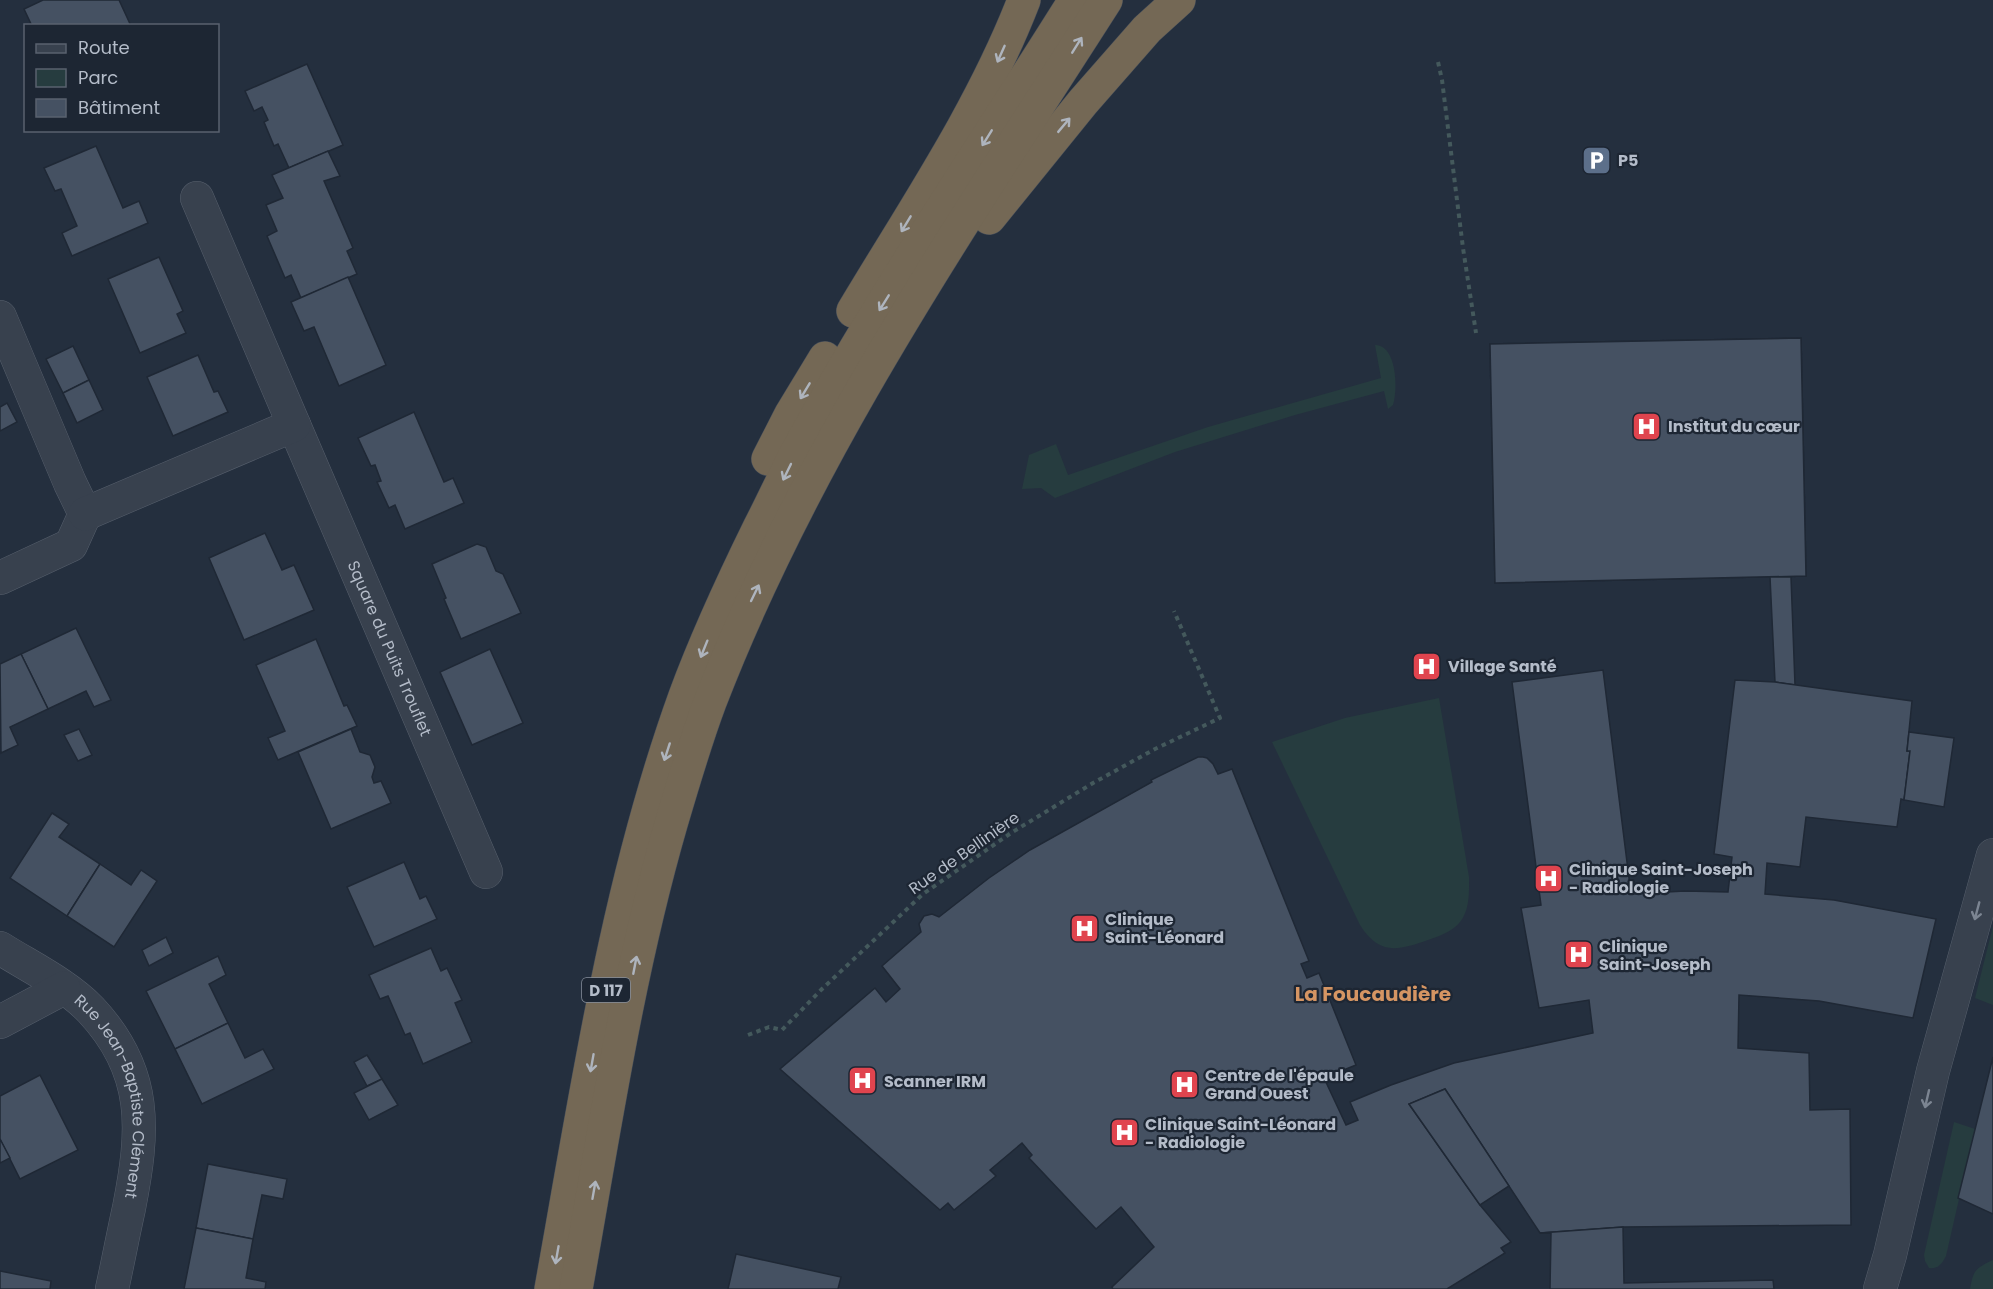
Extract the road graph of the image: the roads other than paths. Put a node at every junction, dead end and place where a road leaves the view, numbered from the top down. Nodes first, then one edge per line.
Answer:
1 (1024, 0) edge
2 (1075, 0) edge
3 (1106, 0) edge
4 (1179, 0) edge
5 (197, 198) dead end
6 (0, 317) edge
7 (883, 351) junction
8 (294, 425) junction
9 (82, 522) junction
10 (0, 578) edge
11 (697, 701) junction
12 (1993, 855) edge
13 (486, 872) dead end
14 (0, 948) edge
15 (64, 988) junction
16 (601, 1016) junction
17 (0, 1022) edge
18 (112, 1289) edge
19 (551, 1289) edge
20 (576, 1289) edge
21 (1880, 1289) edge

1 -> 16 highway
2 -> 11 highway
7 -> 3 highway
7 -> 4 highway
5 - 8 street, Square du Puits Trouflet
6 - 9 street
11 -> 7 highway
8 - 9 street
8 - 13 street, Square du Puits Trouflet
9 - 10 street
11 -> 16 highway, D 117
20 -> 11 highway, D 117
12 -> 21 street
14 - 15 street, Rue Jean-Baptiste Clément
15 - 17 street
15 - 18 street, Rue Jean-Baptiste Clément
16 -> 19 highway, D 117

